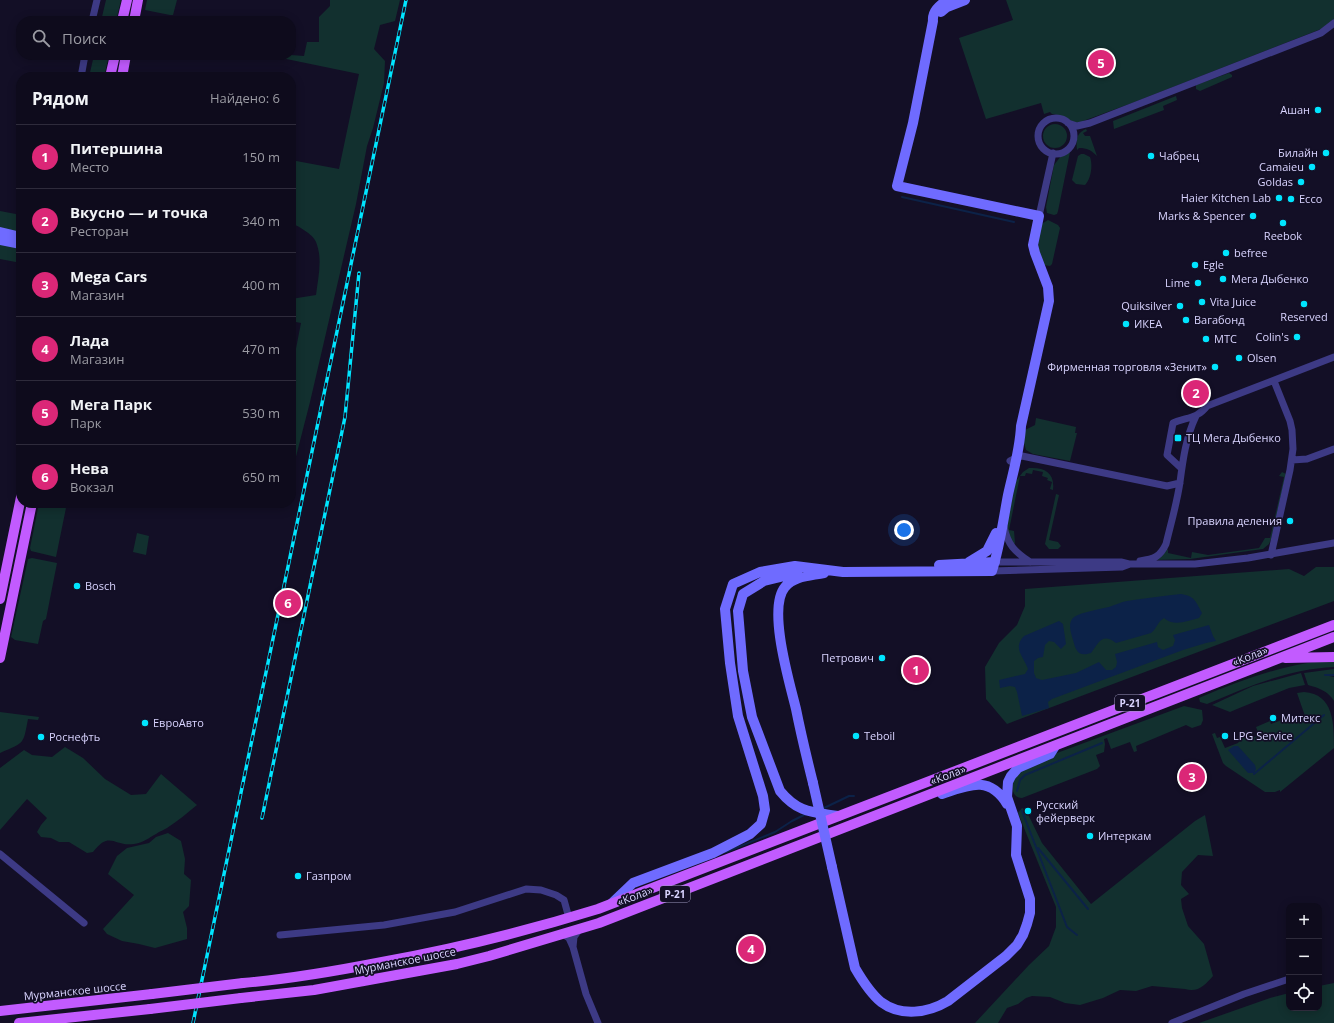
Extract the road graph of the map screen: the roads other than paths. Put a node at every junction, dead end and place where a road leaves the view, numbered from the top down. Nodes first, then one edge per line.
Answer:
1 (97, 0) edge
2 (126, 0) edge
3 (138, 0) edge
4 (947, 0) edge
5 (965, 0) edge
6 (93, 16) edge
7 (123, 16) edge
8 (135, 16) edge
9 (933, 21) junction
10 (1334, 23) edge
11 (84, 60) edge
12 (114, 60) edge
13 (125, 60) edge
14 (82, 72) edge
15 (111, 72) edge
16 (123, 72) edge
17 (1068, 123) junction
18 (1084, 125) junction
19 (1073, 137) junction
20 (1053, 153) junction
21 (1039, 216) junction
22 (0, 232) edge
23 (16, 236) edge
24 (0, 240) edge
25 (16, 243) edge
26 (1334, 356) edge
27 (1274, 381) junction
28 (1196, 416) junction
29 (1021, 426) junction
30 (1020, 442) junction
31 (1334, 449) edge
32 (1030, 458) junction
33 (1014, 459) junction
34 (1292, 460) junction
35 (1181, 468) junction
36 (1180, 483) junction
37 (19, 508) edge
38 (31, 508) edge
39 (1000, 529) junction
40 (1334, 543) edge
41 (1271, 555) junction
42 (1030, 562) junction
43 (965, 564) junction
44 (1129, 564) junction
45 (991, 567) junction
46 (832, 571) junction
47 (0, 598) edge
48 (1334, 625) edge
49 (1334, 636) edge
50 (0, 658) edge
51 (1279, 658) junction
52 (1334, 658) edge
53 (1055, 746) junction
54 (919, 799) junction
55 (1010, 809) junction
56 (838, 816) junction
57 (0, 854) edge
58 (612, 904) junction
59 (569, 918) junction
60 (84, 923) dead end
61 (571, 932) junction
62 (280, 936) dead end
63 (573, 947) junction
64 (1286, 979) edge
65 (0, 1011) edge
66 (19, 1023) edge
67 (598, 1023) edge
68 (1172, 1023) edge

1 - 6 street
2 - 7 main road
3 - 8 main road
4 - 9 street
5 - 9 street
9 - 21 street
10 - 18 street
11 - 14 street
12 - 15 main road
13 - 16 main road
17 - 18 street
17 - 19 street
17 - 20 street
18 - 19 street
19 - 20 street
20 - 21 street
21 - 29 street
22 - 23 street
24 - 25 street
26 - 27 street
27 - 28 street
27 - 34 street
28 - 35 street
28 - 35 street
29 - 30 street
29 - 33 street
30 - 32 street
30 - 33 street
31 - 34 street
32 - 33 street
32 - 36 street
33 - 39 street
34 - 41 street
35 - 36 street
36 - 44 street
37 - 47 main road
38 - 50 main road
39 - 42 street
39 - 43 street
39 - 45 street
40 - 41 street
41 - 44 street
42 - 44 street
42 - 45 street
43 - 45 street
43 - 46 street
44 - 45 street
45 - 46 street
46 - 55 street, bridge
46 - 56 street
46 - 58 street
48 - 56 main road, «Кола» / Р-21
49 - 51 main road, «Кола» / Р-21
51 - 52 main road
51 - 53 main road, «Кола» / Р-21
53 - 54 main road, «Кола» / Р-21
53 - 55 street
54 - 55 street
54 - 61 main road, «Кола» / Р-21
56 - 58 main road, «Кола» / Р-21
57 - 60 street
58 - 59 main road, «Кола» / Р-21
59 - 62 street
59 - 65 main road, Мурманское шоссе, bridge
61 - 63 street
61 - 63 street
61 - 66 main road, Мурманское шоссе, bridge
63 - 67 street
64 - 68 street

